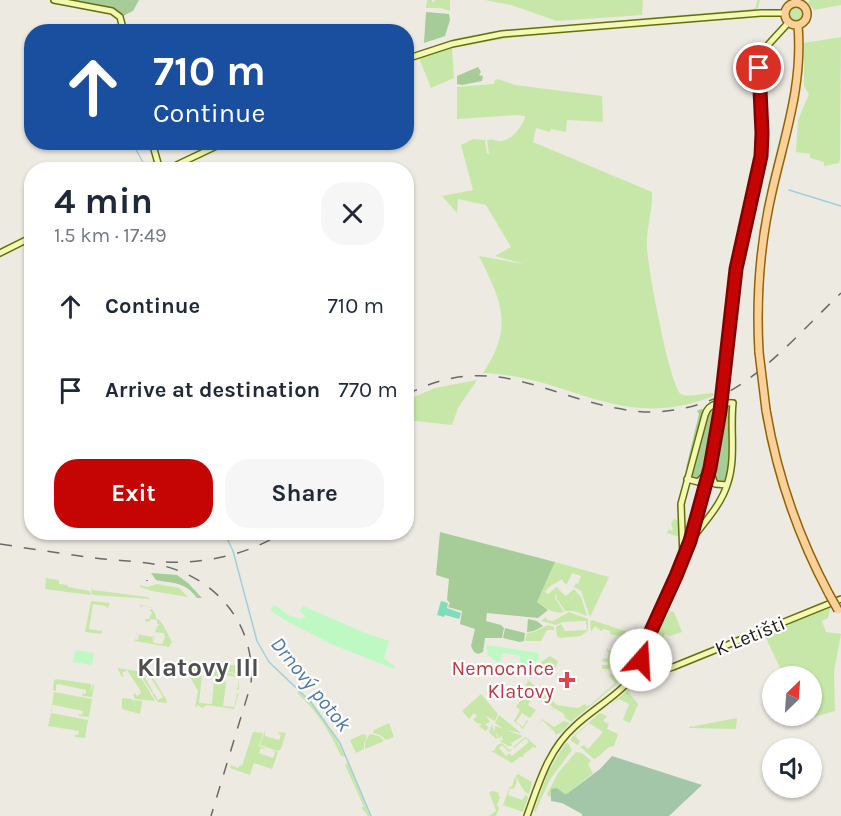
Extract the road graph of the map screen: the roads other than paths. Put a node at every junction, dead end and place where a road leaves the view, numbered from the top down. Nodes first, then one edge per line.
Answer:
1 (54, 0) edge
2 (791, 2) edge
3 (785, 13) junction
4 (789, 22) junction
5 (123, 24) edge
6 (798, 25) junction
7 (414, 56) edge
8 (206, 150) edge
9 (178, 162) edge
10 (24, 241) edge
11 (0, 253) edge
12 (710, 468) junction
13 (687, 479) junction
14 (727, 485) junction
15 (690, 541) junction
16 (683, 558) junction
17 (841, 599) edge
18 (839, 613) edge
19 (642, 669) junction
20 (634, 679) junction
21 (527, 816) edge

1 - 5 main road
2 - 3 main road
2 - 6 main road
3 - 4 main road
3 - 7 main road
4 - 6 main road
4 - 12 main road, bridge
6 - 18 main road, bridge
8 - 9 main road
10 - 11 main road
12 - 13 main road
12 - 14 main road
12 - 15 main road
13 - 14 main road
13 - 16 main road
14 - 15 main road
15 - 16 main road
16 - 19 main road
17 - 19 main road, K Letišti
19 - 20 main road
19 - 20 main road
20 - 21 main road

